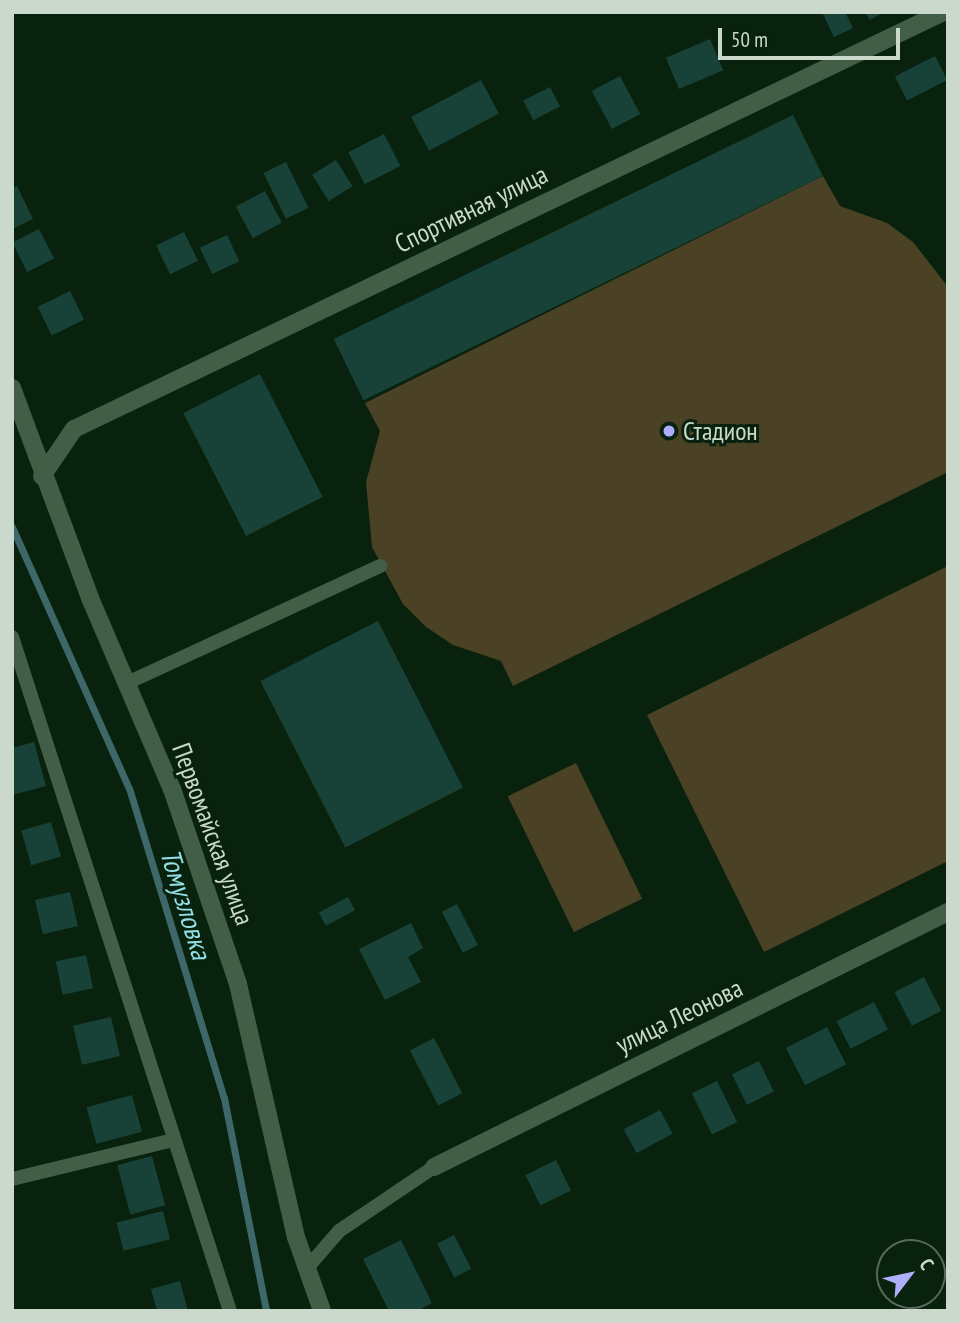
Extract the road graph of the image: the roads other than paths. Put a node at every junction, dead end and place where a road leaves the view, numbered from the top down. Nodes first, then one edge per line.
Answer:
1 (943, 12) edge
2 (12, 388) edge
3 (42, 476) junction
4 (380, 566) dead end
5 (12, 637) edge
6 (127, 683) junction
7 (948, 912) edge
8 (173, 1140) junction
9 (434, 1167) joint
10 (12, 1179) edge
11 (307, 1268) junction
12 (230, 1311) edge
13 (322, 1311) edge

1 - 3 street, Спортивная улица
2 - 3 street, Первомайская улица
3 - 6 street, Первомайская улица
4 - 6 lane
5 - 8 lane
6 - 11 street, Первомайская улица
7 - 9 street, улица Леонова
8 - 10 lane
8 - 12 lane
9 - 11 lane
11 - 13 street, Первомайская улица

